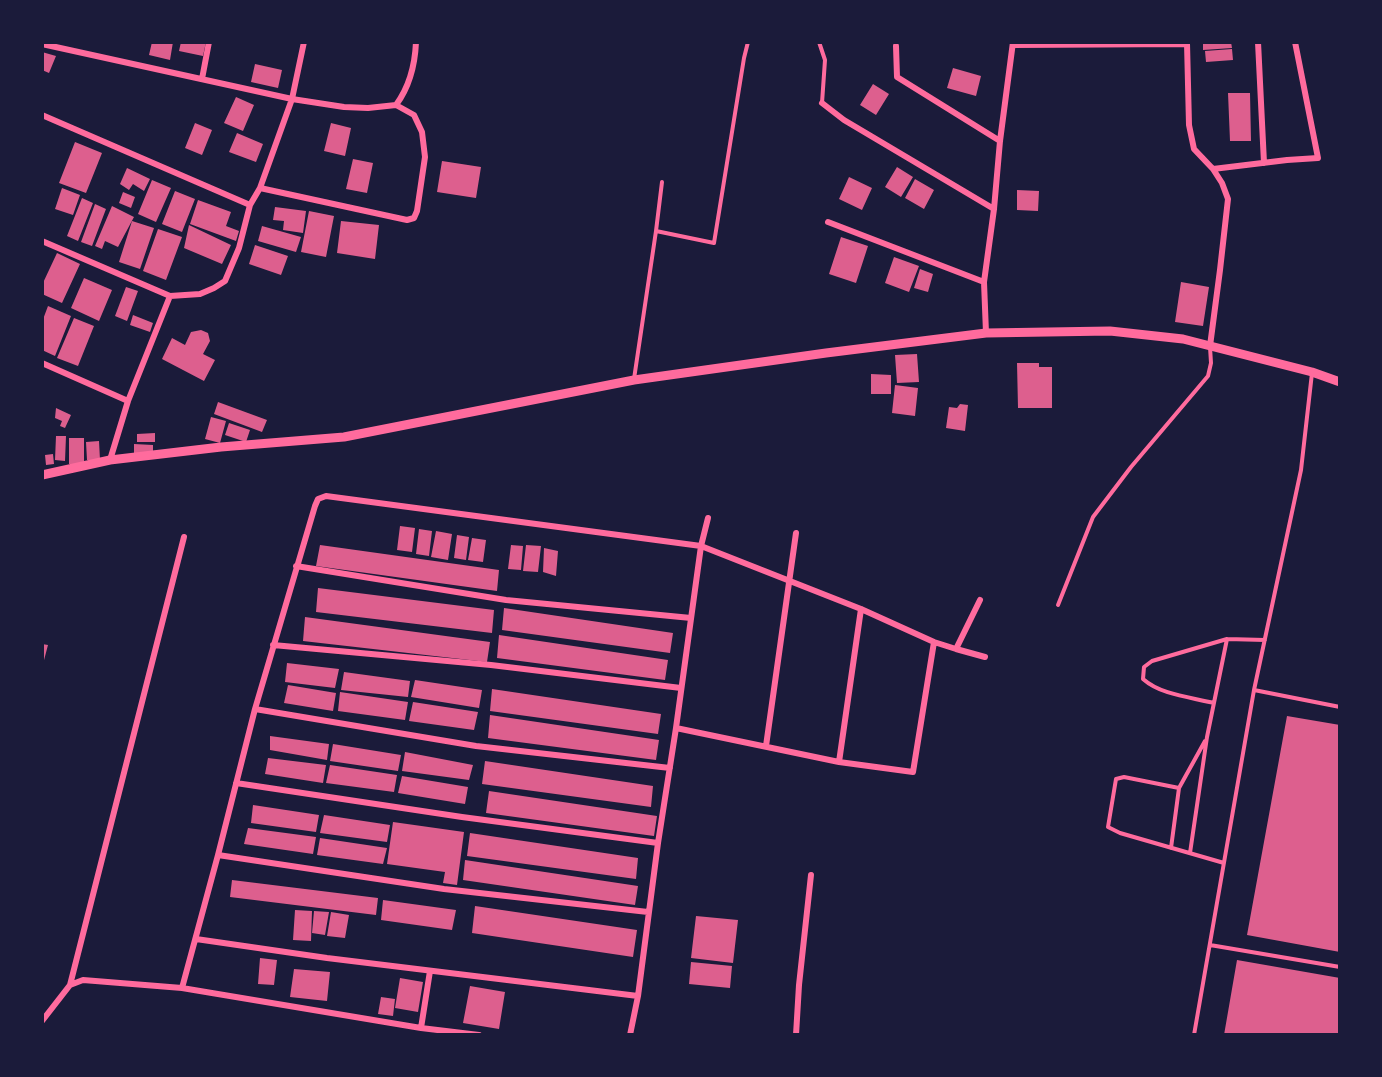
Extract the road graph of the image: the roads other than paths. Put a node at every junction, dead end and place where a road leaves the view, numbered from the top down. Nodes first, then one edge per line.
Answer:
1 (208, 42) edge
2 (304, 42) edge
3 (416, 42) edge
4 (748, 42) edge
5 (819, 42) edge
6 (1258, 42) edge
7 (1295, 42) edge
8 (1187, 43) edge
9 (42, 44) edge
10 (1013, 44) edge
11 (896, 46) dead end
12 (202, 79) junction
13 (292, 99) junction
14 (822, 103) joint
15 (396, 105) junction
16 (42, 115) edge
17 (1000, 141) junction
18 (1264, 163) junction
19 (1214, 169) junction
20 (662, 182) dead end
21 (260, 188) junction
22 (250, 205) junction
23 (994, 209) junction
24 (828, 222) dead end
25 (656, 231) junction
26 (42, 241) edge
27 (984, 282) junction
28 (170, 296) junction
29 (986, 333) junction
30 (1210, 346) junction
31 (42, 363) edge
32 (1312, 372) junction
33 (634, 380) junction
34 (1340, 382) edge
35 (128, 401) junction
36 (111, 460) junction
37 (42, 475) edge
38 (708, 518) dead end
39 (796, 533) dead end
40 (184, 537) dead end
41 (701, 546) junction
42 (296, 566) junction
43 (790, 580) junction
44 (980, 600) dead end
45 (1058, 605) dead end
46 (861, 609) junction
47 (691, 618) junction
48 (1227, 639) junction
49 (1265, 640) junction
50 (934, 642) junction
51 (273, 645) junction
52 (956, 649) junction
53 (985, 657) dead end
54 (681, 688) junction
55 (1254, 690) junction
56 (1214, 703) junction
57 (1340, 708) edge
58 (255, 709) junction
59 (676, 728) junction
60 (1207, 738) junction
61 (766, 746) junction
62 (839, 762) junction
63 (670, 768) junction
64 (236, 783) junction
65 (1179, 788) junction
66 (658, 843) junction
67 (1171, 848) junction
68 (1190, 853) junction
69 (218, 855) junction
70 (1224, 863) junction
71 (811, 875) dead end
72 (648, 912) junction
73 (196, 939) junction
74 (1210, 945) junction
75 (1340, 967) edge
76 (430, 971) junction
77 (70, 985) junction
78 (182, 988) junction
79 (638, 996) junction
80 (42, 1021) edge
81 (421, 1028) junction
82 (461, 1034) edge
83 (480, 1035) edge
84 (630, 1035) edge
85 (796, 1035) edge
86 (1194, 1035) edge

1 - 12 street
2 - 13 street
3 - 15 street
4 - 25 lane
5 - 14 lane
6 - 18 street
7 - 18 street
8 - 10 street
8 - 19 street
9 - 12 street
10 - 17 street
11 - 17 street
12 - 13 street
13 - 15 street
13 - 21 street
14 - 23 street
15 - 21 street
16 - 22 street
17 - 23 street
18 - 19 street
19 - 30 street
20 - 25 lane
21 - 22 street
22 - 28 street
23 - 27 street
24 - 27 street
25 - 33 lane
26 - 28 street
27 - 29 street
28 - 35 street
29 - 30 street
29 - 33 street
30 - 32 street
30 - 45 lane
31 - 35 street
32 - 34 street
32 - 49 lane
33 - 36 street
35 - 36 street
36 - 37 street
38 - 41 street
39 - 43 street
40 - 77 street
41 - 42 street
41 - 43 street
41 - 47 street
42 - 47 street
42 - 51 street
43 - 46 street
43 - 61 street
44 - 52 street
46 - 50 street
46 - 62 street
47 - 54 street
48 - 49 lane
48 - 56 lane
48 - 56 lane
49 - 55 lane
50 - 52 street
50 - 62 street
51 - 54 street
51 - 58 street
52 - 53 street
54 - 59 street
55 - 57 lane
55 - 70 lane
56 - 60 lane
58 - 63 street
58 - 64 street
59 - 61 street
59 - 63 street
60 - 65 lane
60 - 68 lane
61 - 62 street
63 - 66 street
64 - 66 street
64 - 69 street
65 - 67 lane
65 - 67 lane
66 - 72 street
67 - 68 lane
68 - 70 lane
69 - 72 street
69 - 73 street
70 - 74 lane
71 - 85 street
72 - 79 street
73 - 76 street
73 - 78 street
74 - 75 lane
74 - 86 lane
76 - 79 street
76 - 81 street
77 - 78 street
77 - 80 street
78 - 81 street
79 - 84 street
81 - 82 street
82 - 83 street

